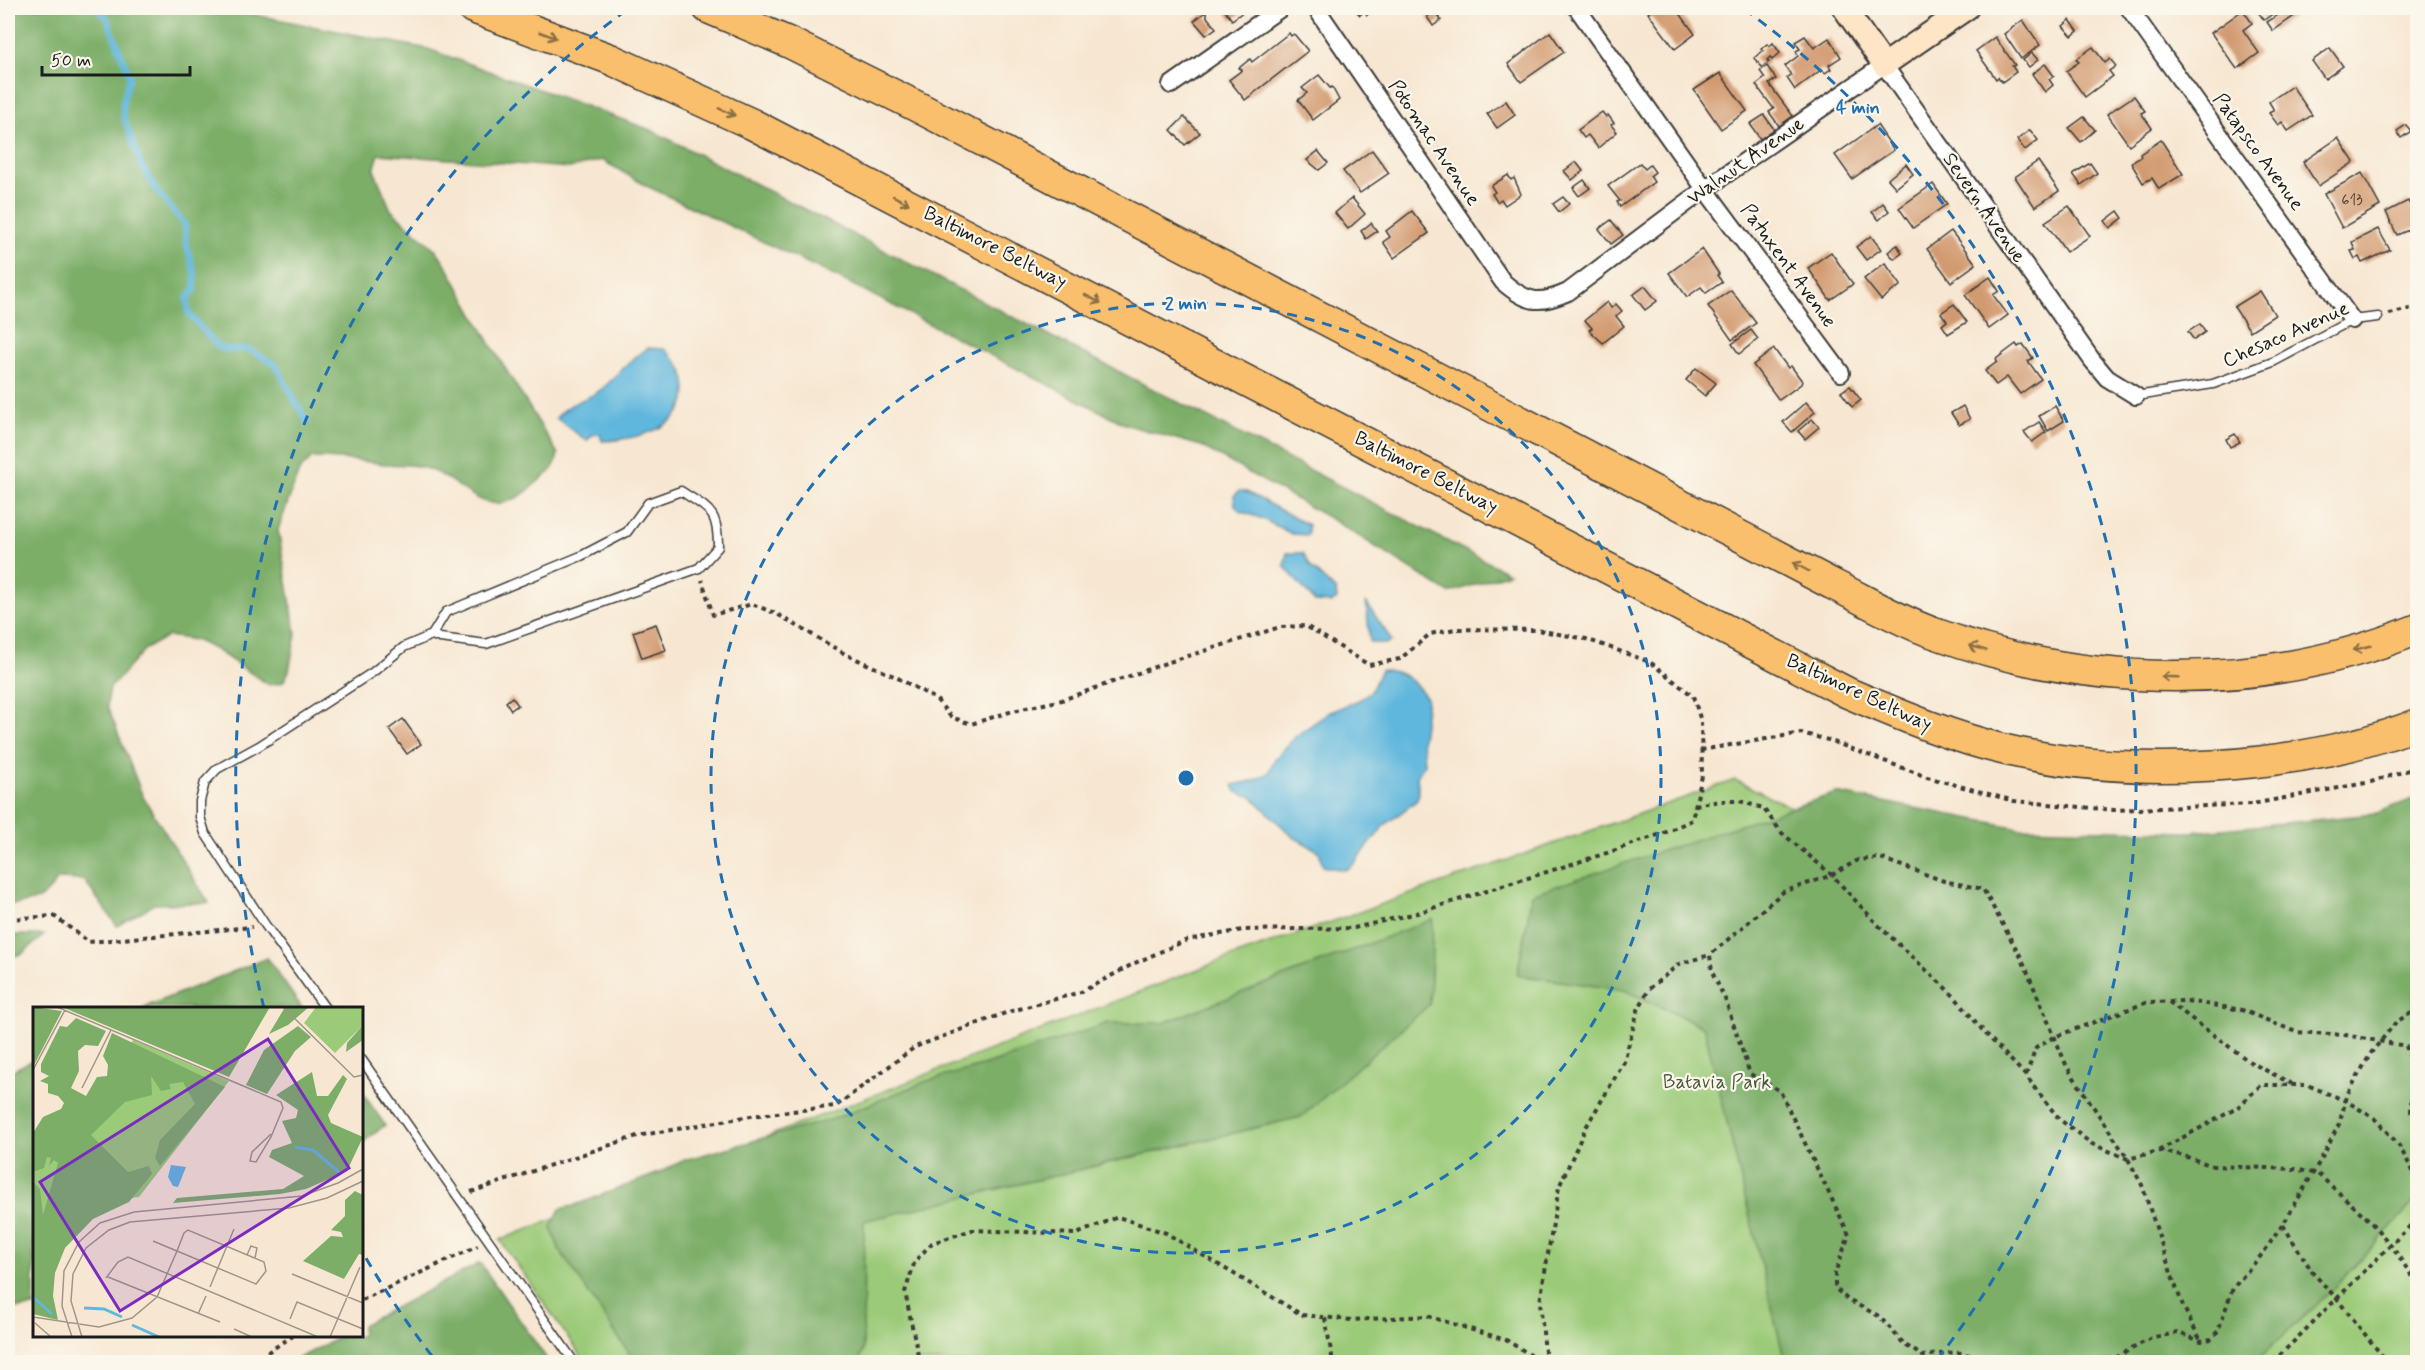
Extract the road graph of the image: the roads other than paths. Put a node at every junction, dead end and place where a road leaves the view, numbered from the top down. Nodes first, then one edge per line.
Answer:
1 (473, 8) edge
2 (708, 8) edge
3 (1281, 8) edge
4 (1316, 8) edge
5 (1577, 8) edge
6 (1844, 8) edge
7 (1967, 8) edge
8 (2129, 8) edge
9 (1884, 65) junction
10 (1171, 85) dead end
11 (1705, 189) junction
12 (1522, 297) joint
13 (2378, 317) road end
14 (2352, 320) junction
15 (1841, 373) dead end
16 (2136, 396) joint
17 (2418, 629) edge
18 (432, 635) junction
19 (2418, 724) edge
20 (324, 1007) edge
21 (363, 1061) edge
22 (574, 1362) edge

1 -> 19 highway, Baltimore Beltway
17 -> 2 highway
3 - 10 street
4 - 12 street, Potomac Avenue
5 - 11 street, Patuxent Avenue
6 - 9 street, Severn Avenue
7 - 9 street, Walnut Avenue
8 - 14 street, Patapsco Avenue
9 - 11 street, Walnut Avenue
9 - 16 street, Severn Avenue
11 - 12 street, Walnut Avenue
11 - 15 street, Patuxent Avenue
13 - 14 lane, Chesaco Avenue
14 - 16 lane, Chesaco Avenue
18 - 18 lane
18 - 20 lane
21 - 22 lane

